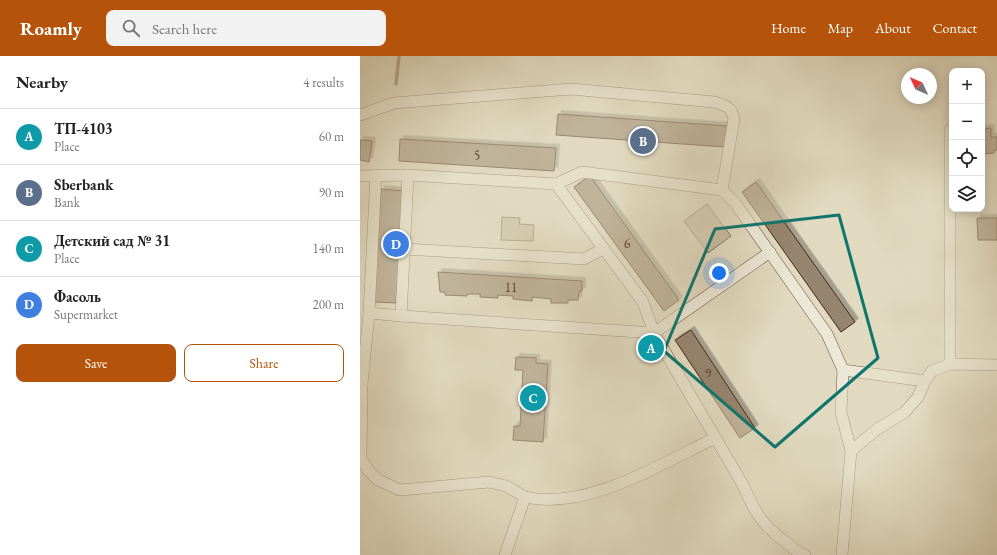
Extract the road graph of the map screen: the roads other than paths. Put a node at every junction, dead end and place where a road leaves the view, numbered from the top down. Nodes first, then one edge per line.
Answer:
1 (360, 115) edge
2 (950, 140) edge
3 (376, 175) junction
4 (408, 175) junction
5 (360, 176) edge
6 (556, 184) junction
7 (722, 190) junction
8 (404, 249) junction
9 (603, 249) junction
10 (770, 252) junction
11 (369, 313) junction
12 (401, 316) junction
13 (654, 332) junction
14 (950, 364) junction
15 (997, 364) edge
16 (843, 370) junction
17 (925, 381) junction
18 (361, 384) edge
19 (715, 438) junction
20 (851, 451) junction
21 (360, 457) edge
22 (525, 497) junction
23 (505, 555) edge
24 (805, 555) edge
25 (842, 555) edge

1 - 7 street
2 - 14 street
3 - 4 street
3 - 5 street
3 - 11 street
4 - 6 street
4 - 8 street
6 - 7 street
6 - 9 street
7 - 10 street
8 - 9 street
8 - 12 street
9 - 13 street
10 - 13 street
10 - 16 street
11 - 12 street
11 - 18 street
12 - 13 street
13 - 19 street
14 - 15 street
14 - 17 street
16 - 17 street
16 - 20 street
17 - 20 street
18 - 21 street
19 - 22 street
19 - 24 street
20 - 25 street
21 - 22 street
22 - 23 street

